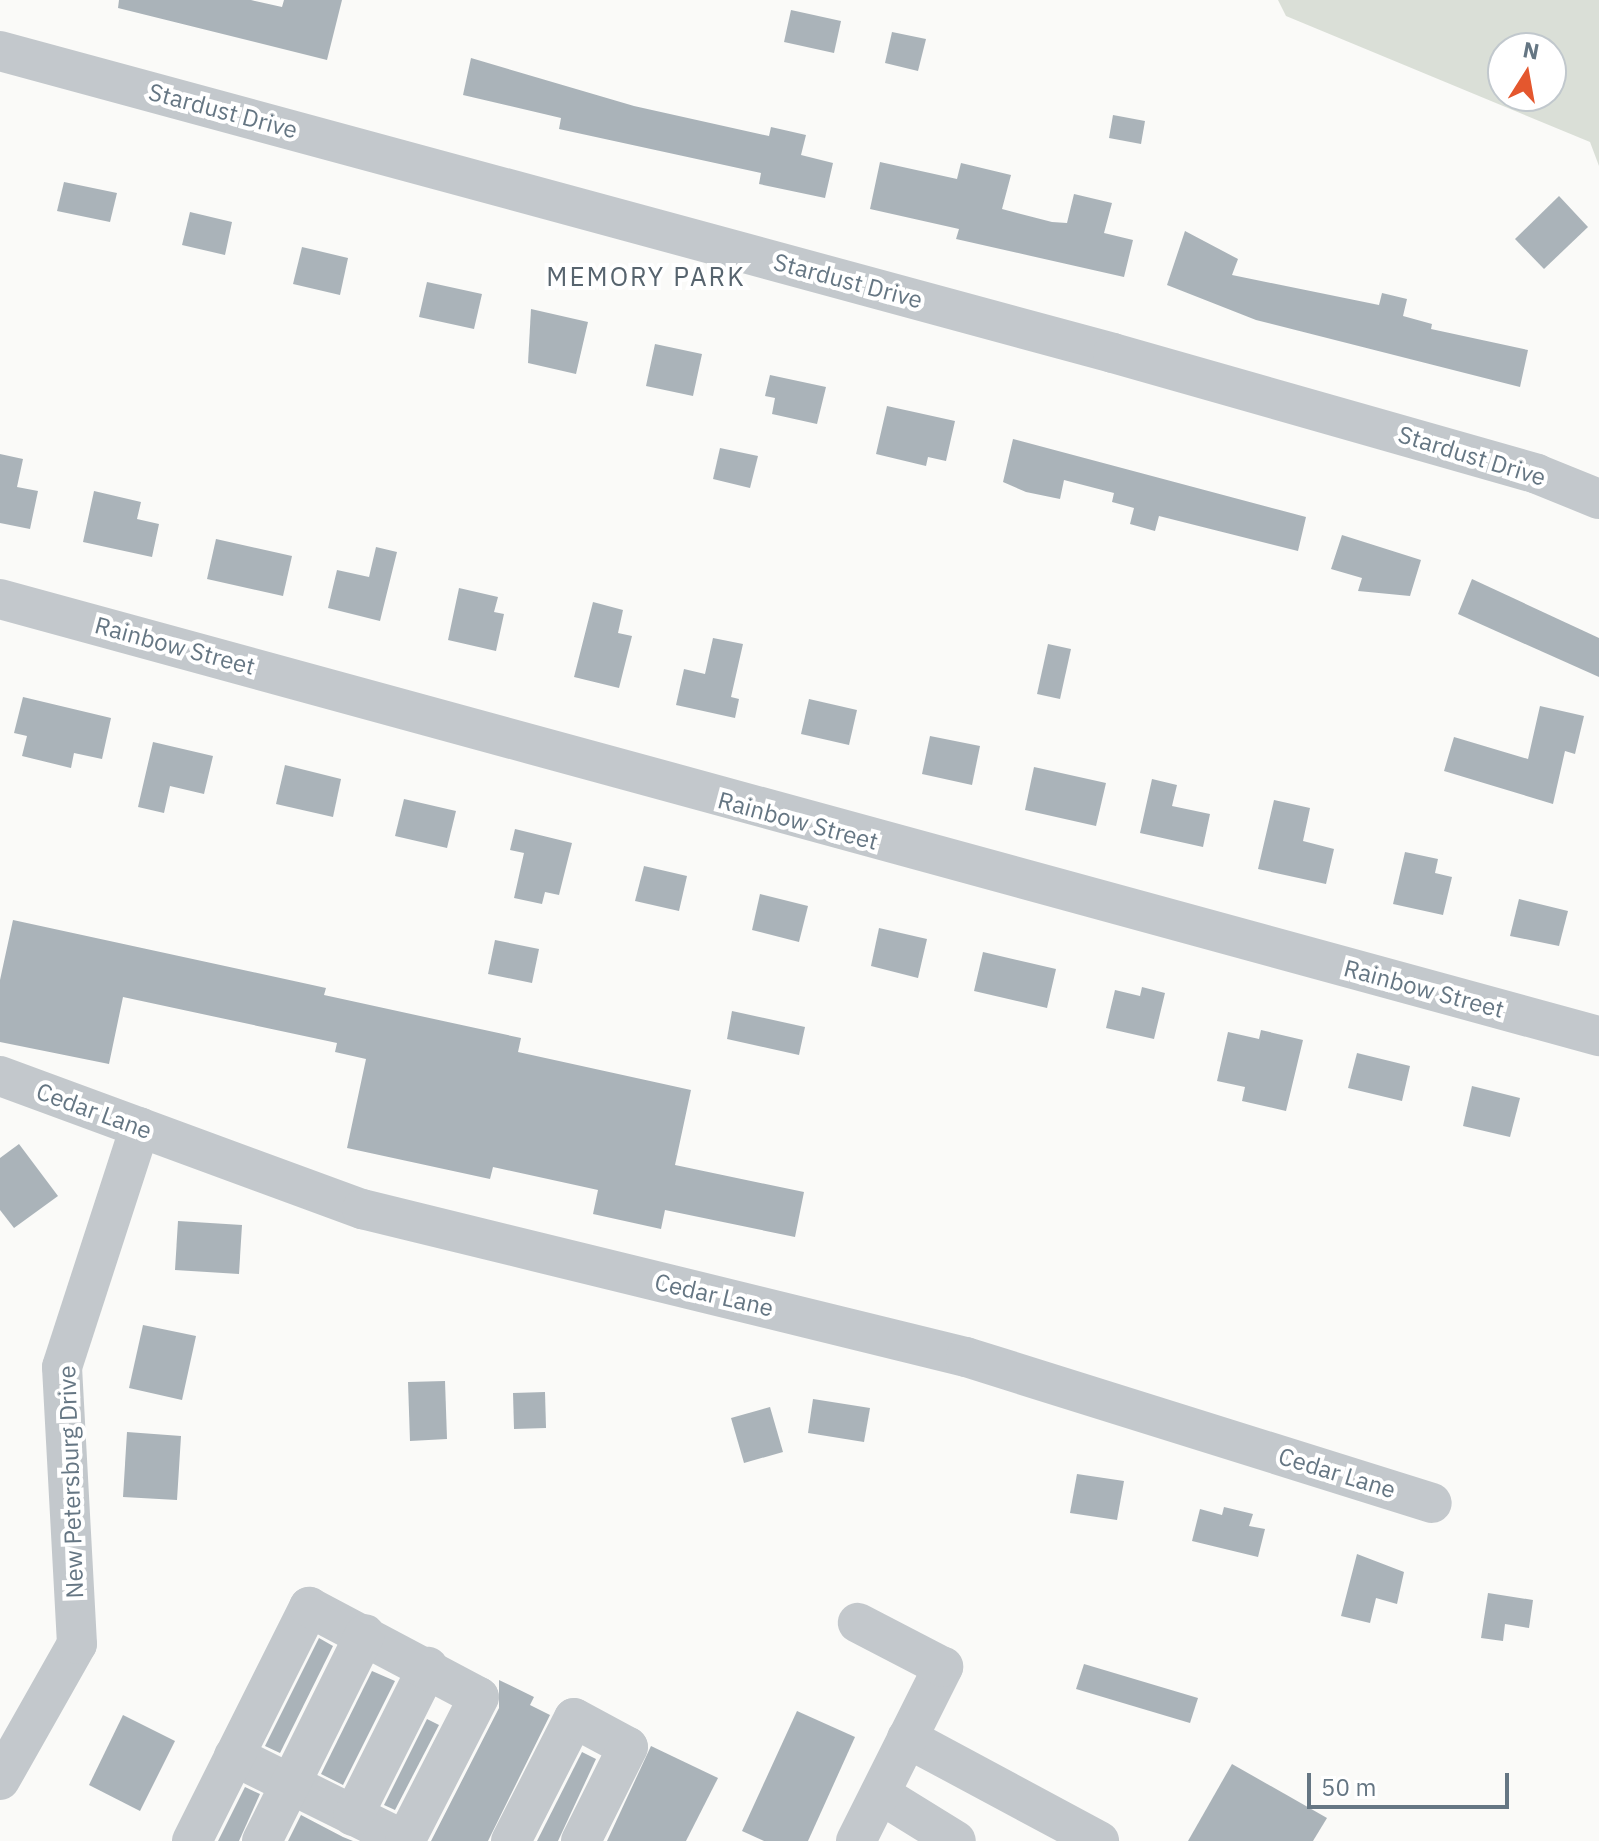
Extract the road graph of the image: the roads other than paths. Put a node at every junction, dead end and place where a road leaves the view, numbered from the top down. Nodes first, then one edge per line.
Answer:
1 (0, 51) edge
2 (1599, 499) edge
3 (0, 599) edge
4 (1599, 1036) edge
5 (0, 1076) edge
6 (140, 1127) junction
7 (1432, 1503) dead end
8 (858, 1623) dead end
9 (365, 1634) junction
10 (428, 1667) junction
11 (907, 1738) junction
12 (234, 1756) junction
13 (0, 1780) edge
14 (290, 1784) junction
15 (880, 1794) junction
16 (342, 1823) edge
17 (192, 1841) edge
18 (262, 1841) edge
19 (405, 1841) edge
20 (511, 1841) edge
21 (581, 1841) edge
22 (856, 1841) edge
23 (956, 1841) edge
24 (1099, 1841) edge

1 - 2 street, Stardust Drive
3 - 4 street, Rainbow Street
5 - 6 street, Cedar Lane
6 - 7 street, Cedar Lane
6 - 13 street, New Petersburg Drive
8 - 11 street
9 - 10 street
9 - 12 street
9 - 14 street
10 - 16 street
10 - 19 street
11 - 15 street
11 - 24 street
12 - 14 street
12 - 17 street
14 - 16 street
14 - 18 street
15 - 22 street
15 - 23 street
16 - 19 street
20 - 21 street

